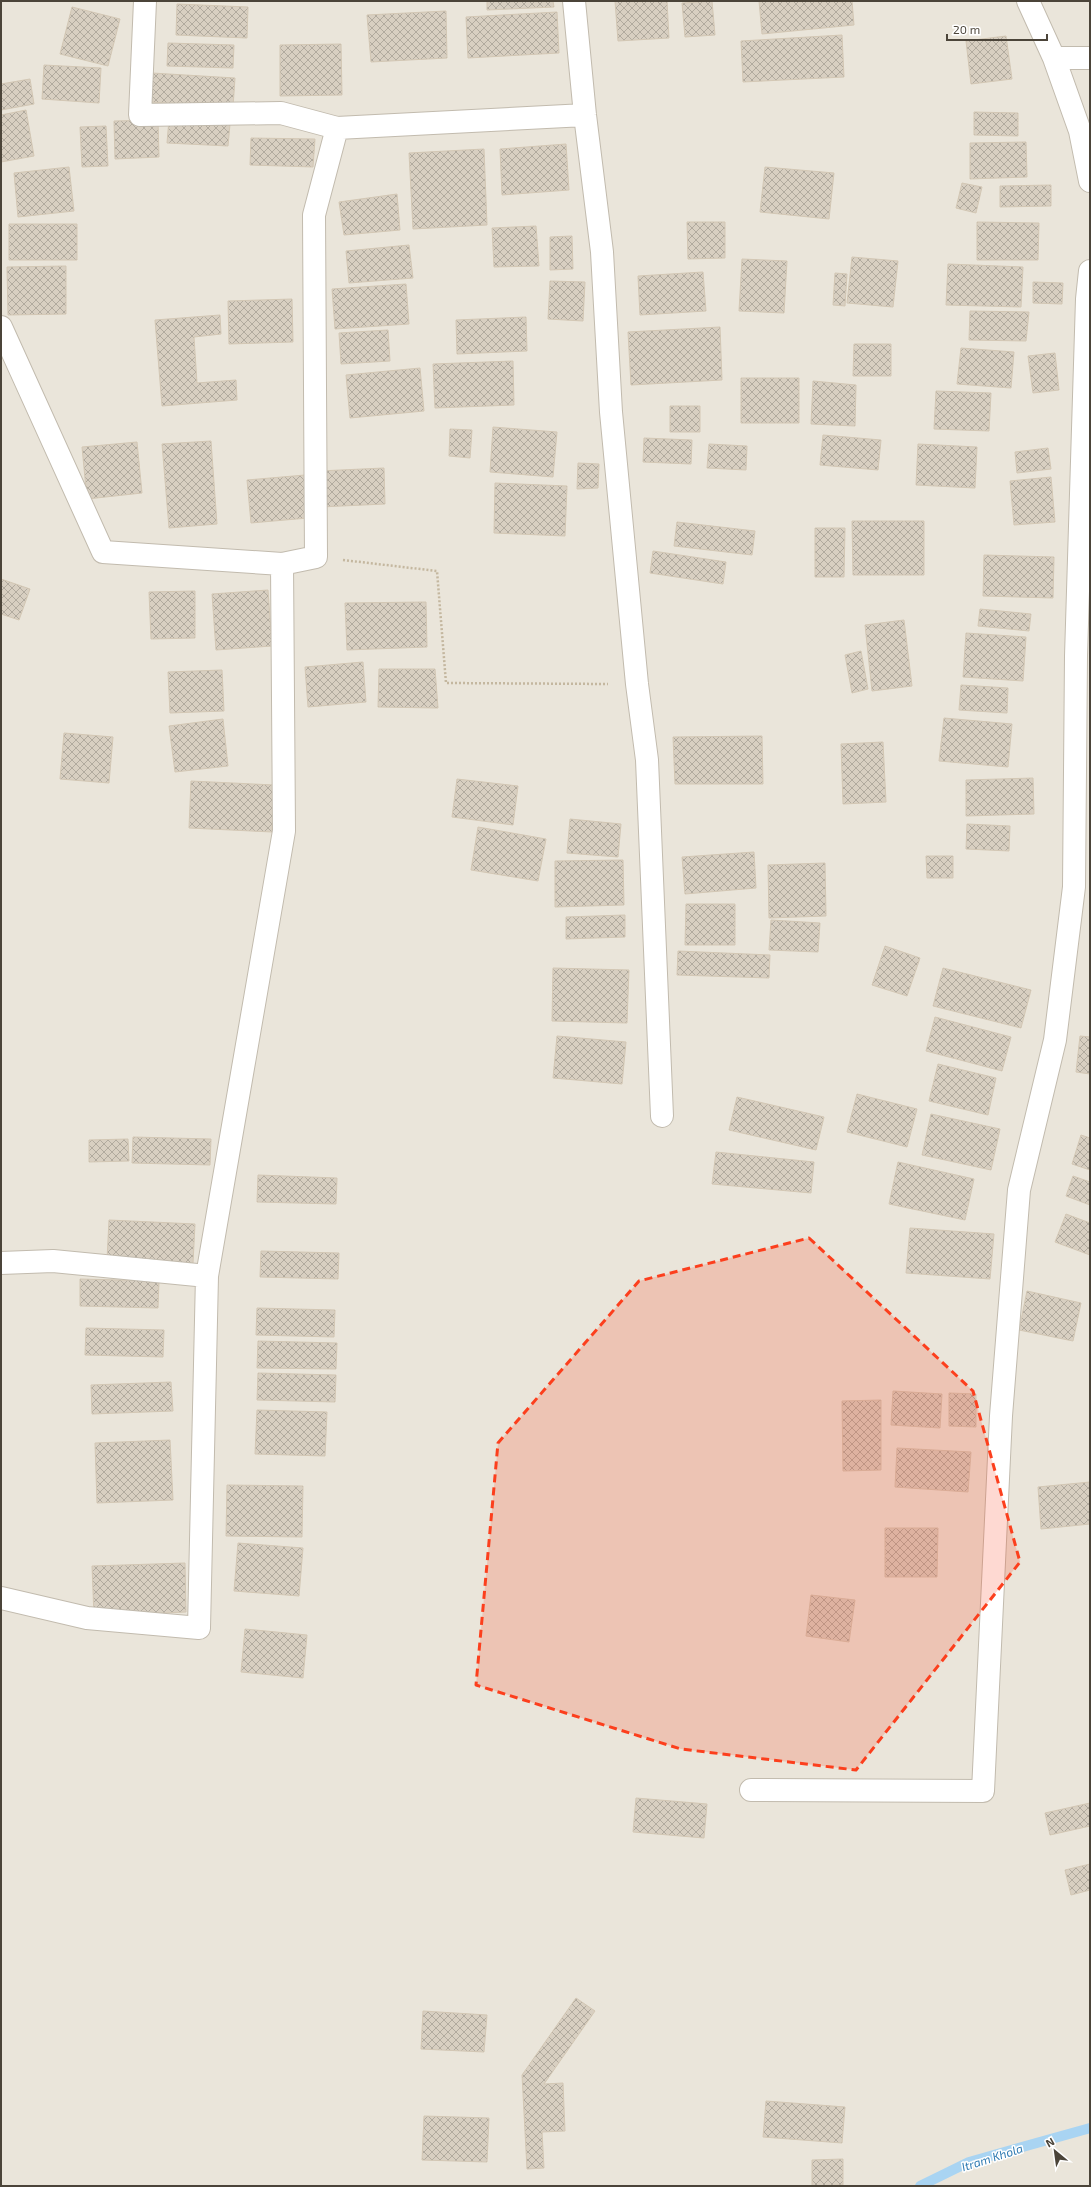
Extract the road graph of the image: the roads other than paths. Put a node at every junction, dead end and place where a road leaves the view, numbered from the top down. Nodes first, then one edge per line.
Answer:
1 (145, 1) edge
2 (574, 1) edge
3 (1028, 1) edge
4 (1054, 58) junction
5 (1090, 58) edge
6 (585, 115) junction
7 (337, 128) junction
8 (1090, 181) edge
9 (1090, 272) edge
10 (1, 327) edge
11 (282, 564) junction
12 (1082, 888) edge
13 (662, 1116) dead end
14 (1, 1264) edge
15 (207, 1276) junction
16 (1, 1598) edge
17 (751, 1790) dead end

1 - 7 street
2 - 6 street
3 - 4 street
4 - 5 street
4 - 8 street
6 - 7 street
6 - 13 street
7 - 11 street
9 - 12 street
10 - 11 street
11 - 15 street
12 - 17 street
14 - 15 street
15 - 16 street

